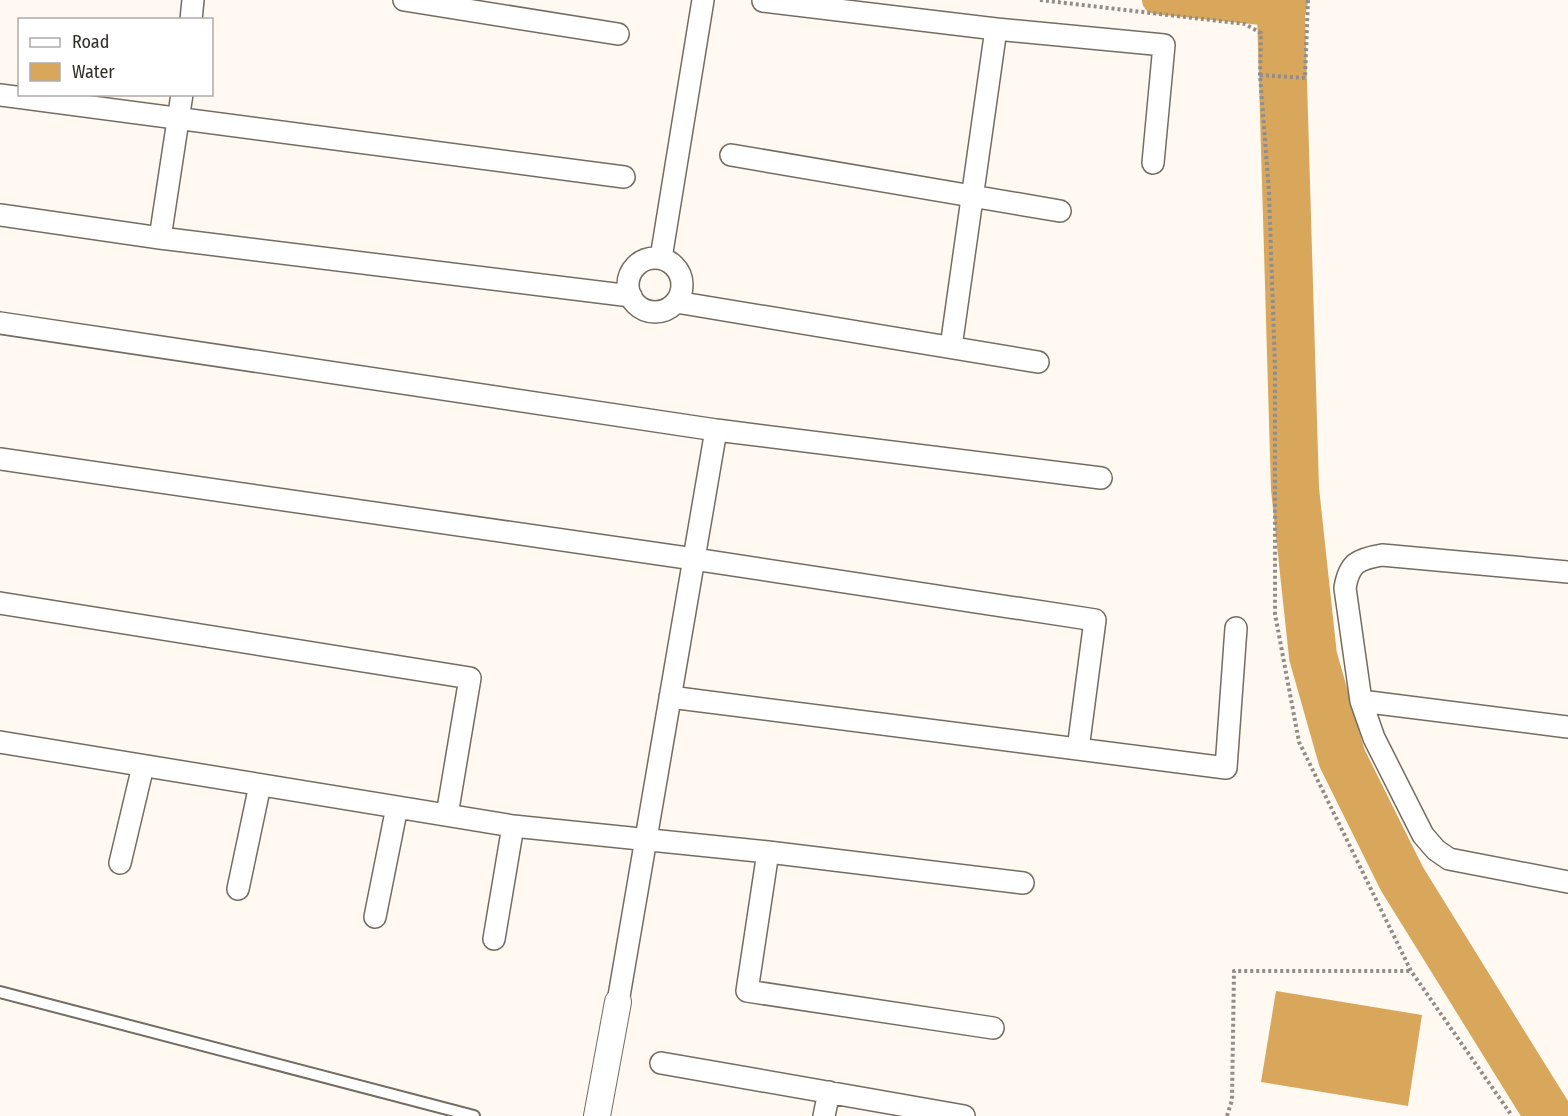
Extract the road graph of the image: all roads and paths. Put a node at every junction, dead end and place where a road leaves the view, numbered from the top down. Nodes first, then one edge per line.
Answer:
1 (193, 0) edge
2 (404, 0) edge
3 (703, 0) edge
4 (763, 0) edge
5 (1040, 0) edge
6 (1308, 0) edge
7 (191, 18) edge
8 (996, 29) junction
9 (618, 34) dead end
10 (1260, 75) junction
11 (0, 95) edge
12 (182, 96) edge
13 (179, 119) junction
14 (730, 155) dead end
15 (1153, 163) dead end
16 (624, 177) dead end
17 (973, 196) junction
18 (1060, 211) dead end
19 (0, 215) edge
20 (160, 238) junction
21 (661, 258) junction
22 (631, 296) junction
23 (676, 302) junction
24 (0, 323) edge
25 (951, 347) junction
26 (1038, 362) dead end
27 (716, 430) junction
28 (0, 459) edge
29 (1101, 478) dead end
30 (694, 559) junction
31 (1568, 572) edge
32 (0, 603) edge
33 (1236, 628) dead end
34 (670, 697) junction
35 (1361, 701) junction
36 (1568, 727) edge
37 (1, 746) edge
38 (1078, 749) junction
39 (143, 766) junction
40 (260, 785) junction
41 (397, 807) junction
42 (447, 815) junction
43 (513, 826) junction
44 (646, 840) junction
45 (768, 852) junction
46 (120, 862) dead end
47 (1568, 882) edge
48 (1023, 883) dead end
49 (238, 889) dead end
50 (375, 917) dead end
51 (494, 939) dead end
52 (1411, 971) junction
53 (0, 992) edge
54 (618, 1002) joint
55 (993, 1028) dead end
56 (660, 1063) dead end
57 (829, 1092) junction
58 (474, 1116) edge
59 (597, 1116) edge
60 (824, 1116) edge
61 (964, 1116) edge
62 (1227, 1116) edge
63 (1512, 1116) edge

1 - 7 street
2 - 9 street
3 - 21 street
4 - 8 street
5 - 10 path
6 - 10 path
8 - 15 street
8 - 17 street
10 - 52 path
11 - 13 street
12 - 13 street
13 - 16 street
13 - 20 street
14 - 17 street
17 - 18 street
17 - 25 street
19 - 20 street
20 - 22 street
21 - 22 street
21 - 23 street
22 - 23 street
23 - 25 street
24 - 27 street
25 - 26 street
27 - 29 street
27 - 30 street
28 - 30 street
30 - 34 street
30 - 38 street
31 - 35 street
32 - 42 street
33 - 38 street
34 - 38 street
34 - 44 street
35 - 36 street
35 - 47 street
37 - 39 street
39 - 40 street
39 - 46 street
40 - 41 street
40 - 49 street
41 - 42 street
41 - 50 street
42 - 43 street
43 - 44 street
43 - 51 street
44 - 45 street
44 - 54 street
45 - 48 street
45 - 55 street
52 - 62 path
52 - 63 path
53 - 58 lane
54 - 59 street
56 - 57 street
57 - 60 street
57 - 61 street

